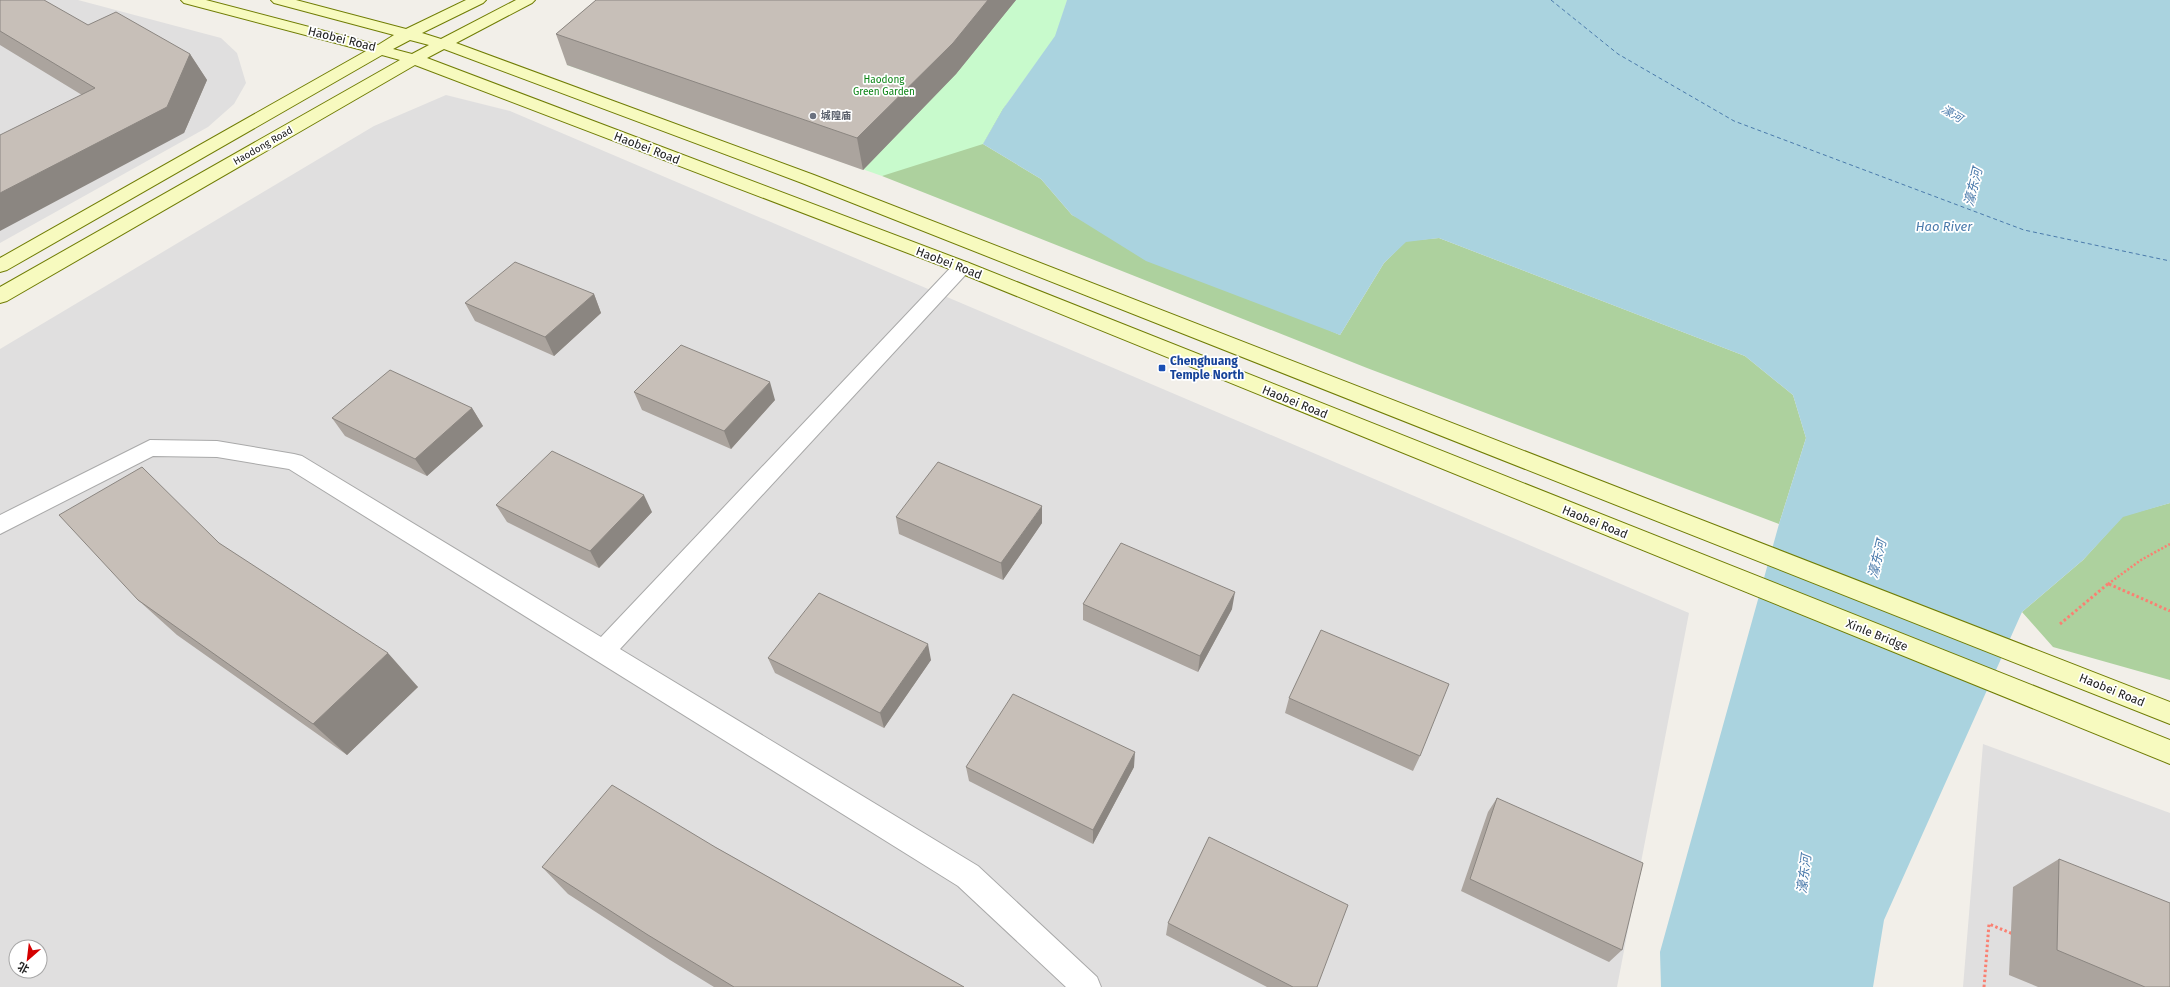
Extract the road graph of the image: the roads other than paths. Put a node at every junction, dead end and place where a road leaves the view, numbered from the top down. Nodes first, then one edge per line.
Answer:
1 (189, 0) edge
2 (280, 0) edge
3 (478, 0) edge
4 (527, 0) edge
5 (408, 34) junction
6 (444, 44) junction
7 (381, 50) junction
8 (414, 59) junction
9 (0, 266) edge
10 (962, 267) junction
11 (0, 296) edge
12 (0, 525) edge
13 (1697, 563) joint
14 (603, 650) junction
15 (2170, 713) edge
16 (2170, 752) edge
17 (1087, 987) edge

1 - 7 street, Haobei Road
2 - 5 street, Haobei Road
3 - 5 street
4 - 6 street, Haodong Road
5 - 6 street, Haobei Road
5 - 7 street
6 - 8 street, Haodong Road
6 - 15 street, Haobei Road
7 - 8 street, Haobei Road
7 - 9 street
8 - 10 street, Haobei Road
8 - 11 street, Haodong Road
10 - 13 street, Haobei Road
10 - 14 street
12 - 14 street
13 - 16 street, Xinle Bridge
14 - 17 street

